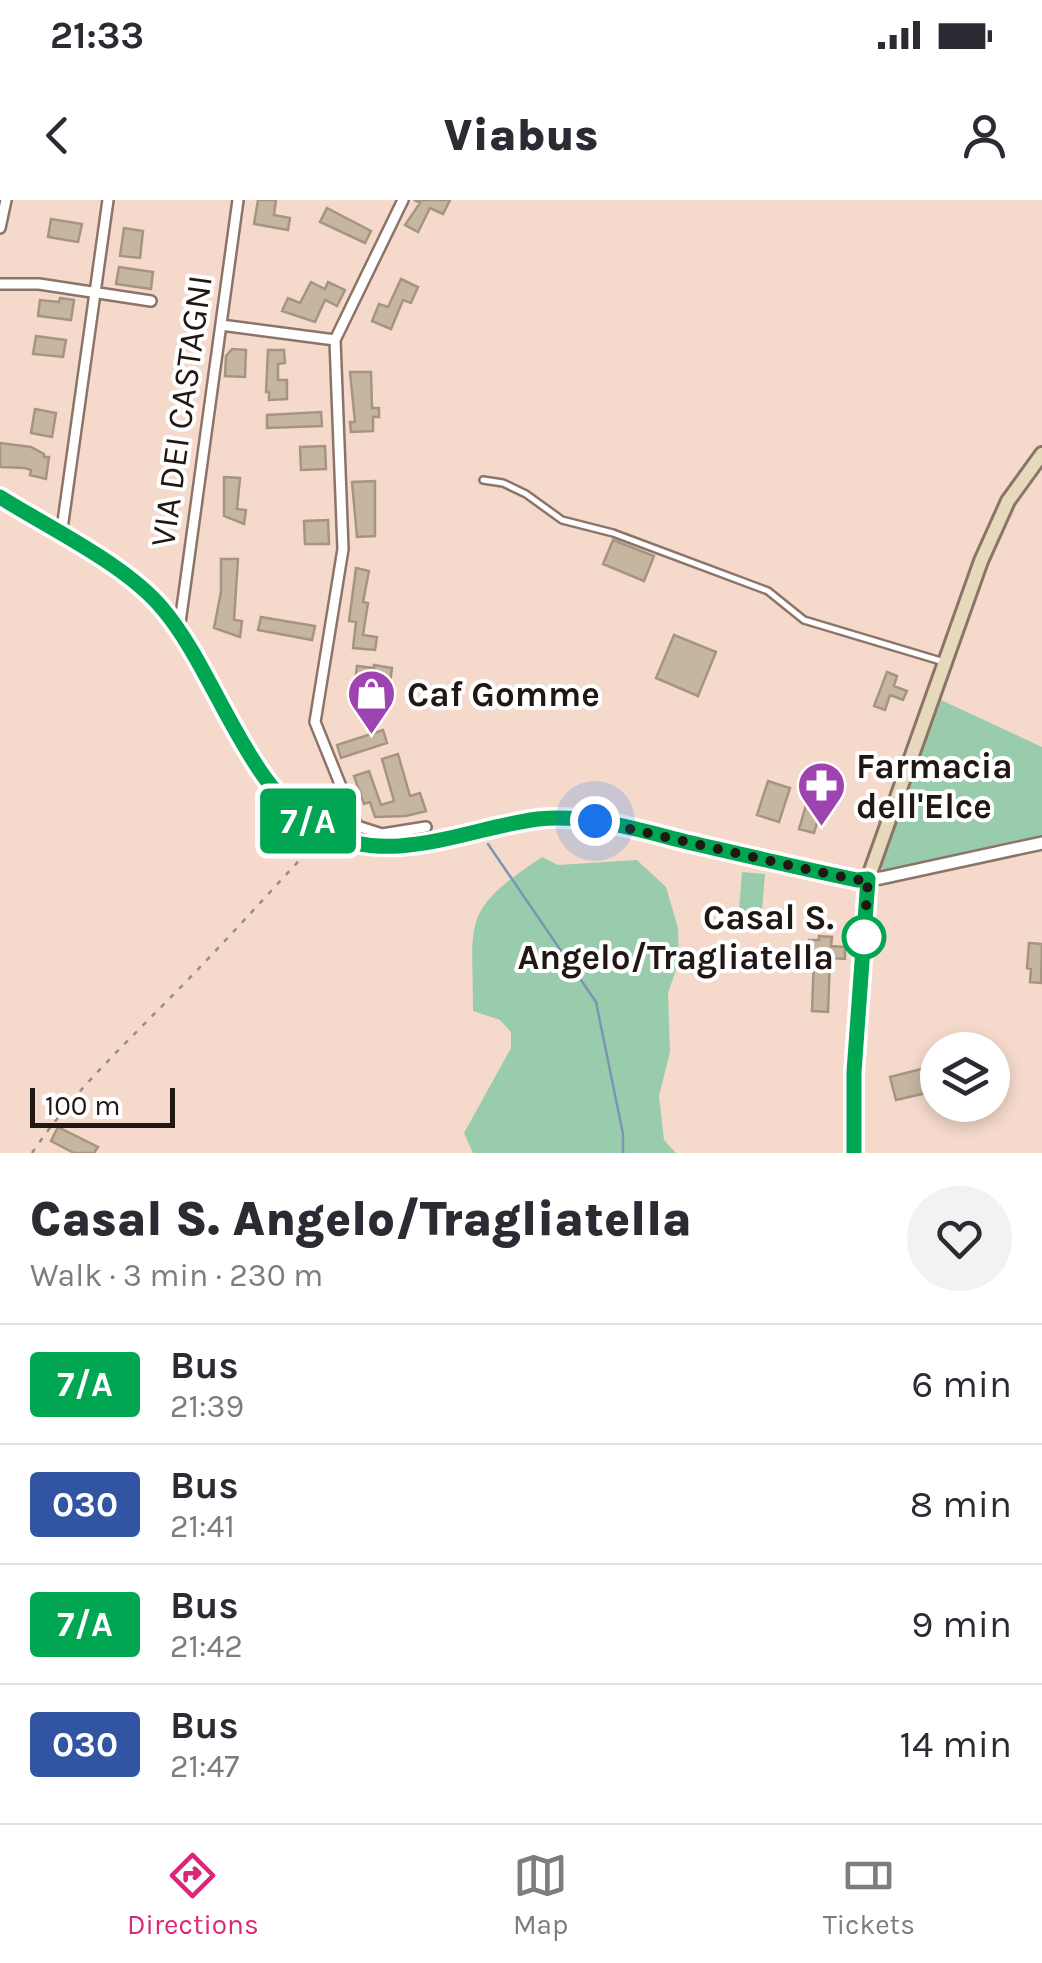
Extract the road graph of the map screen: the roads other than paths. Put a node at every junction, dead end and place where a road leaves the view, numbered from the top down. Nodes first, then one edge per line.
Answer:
1 (6, 200) edge
2 (108, 200) edge
3 (238, 200) edge
4 (403, 200) edge
5 (0, 228) edge
6 (0, 284) edge
7 (95, 292) junction
8 (151, 300) dead end
9 (221, 325) junction
10 (335, 340) junction
11 (1042, 454) edge
12 (482, 480) dead end
13 (0, 496) edge
14 (62, 536) junction
15 (179, 630) junction
16 (944, 662) junction
17 (357, 826) junction
18 (426, 828) dead end
19 (356, 842) junction
20 (1042, 843) edge
21 (868, 879) junction
22 (854, 1153) edge

1 - 5 street
2 - 7 street
3 - 9 street, VIA DEI CASTAGNI
4 - 10 street
6 - 7 street
7 - 8 street
7 - 14 street
9 - 10 street
9 - 15 street, VIA DEI CASTAGNI
10 - 17 street
11 - 16 main road
12 - 16 lane
13 - 14 street
14 - 15 street
15 - 19 street
16 - 21 main road
17 - 18 street
17 - 19 street
19 - 21 street
20 - 21 street
21 - 22 main road

